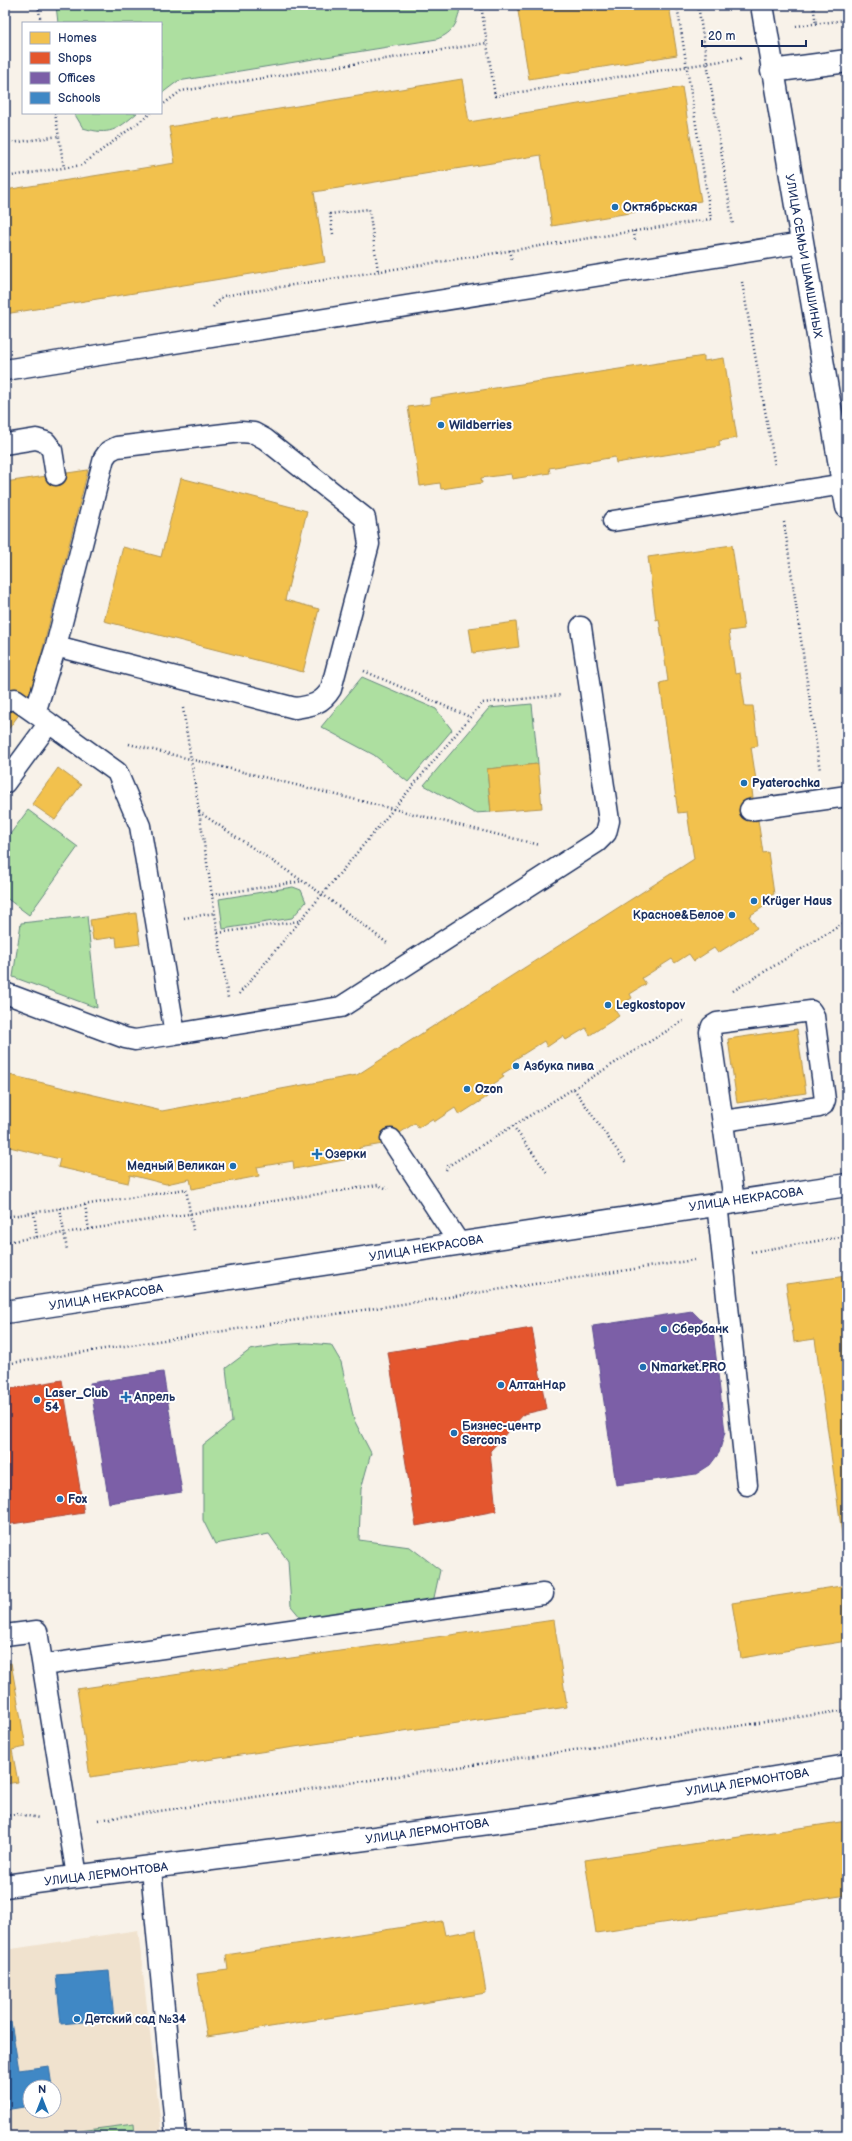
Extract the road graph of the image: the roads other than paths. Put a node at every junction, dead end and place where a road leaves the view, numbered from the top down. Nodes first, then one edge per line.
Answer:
1 (762, 5) edge
2 (847, 61) edge
3 (771, 62) junction
4 (802, 243) junction
5 (5, 370) edge
6 (5, 444) edge
7 (843, 461) edge
8 (56, 475) dead end
9 (844, 484) junction
10 (847, 507) edge
11 (614, 521) dead end
12 (581, 627) dead end
13 (56, 646) junction
14 (5, 701) edge
15 (42, 718) junction
16 (5, 783) edge
17 (847, 796) edge
18 (750, 810) dead end
19 (5, 993) edge
20 (175, 1034) junction
21 (723, 1120) junction
22 (391, 1138) dead end
23 (847, 1185) edge
24 (726, 1202) junction
25 (458, 1243) junction
26 (5, 1312) edge
27 (747, 1485) dead end
28 (543, 1594) dead end
29 (5, 1635) edge
30 (43, 1665) junction
31 (847, 1766) edge
32 (151, 1868) junction
33 (77, 1876) junction
34 (5, 1886) edge
35 (176, 2136) edge

1 - 3 street, УЛИЦА СЕМЬИ ШАМШИНЫХ
2 - 3 street
3 - 4 street, УЛИЦА СЕМЬИ ШАМШИНЫХ
4 - 5 lane
4 - 7 street, УЛИЦА СЕМЬИ ШАМШИНЫХ
6 - 8 lane
7 - 9 street, УЛИЦА СЕМЬИ ШАМШИНЫХ
9 - 10 street, УЛИЦА СЕМЬИ ШАМШИНЫХ
9 - 11 lane
12 - 20 lane
13 - 13 lane
13 - 15 lane
14 - 15 lane
15 - 16 lane
15 - 20 lane
17 - 18 lane
19 - 20 lane
21 - 21 lane
21 - 24 lane
22 - 25 lane
23 - 24 street, УЛИЦА НЕКРАСОВА
24 - 25 street, УЛИЦА НЕКРАСОВА
24 - 27 lane
25 - 26 street, УЛИЦА НЕКРАСОВА
28 - 30 lane
29 - 30 lane
30 - 33 lane
31 - 32 street, УЛИЦА ЛЕРМОНТОВА
32 - 33 street, УЛИЦА ЛЕРМОНТОВА
32 - 35 lane
33 - 34 street, УЛИЦА ЛЕРМОНТОВА

